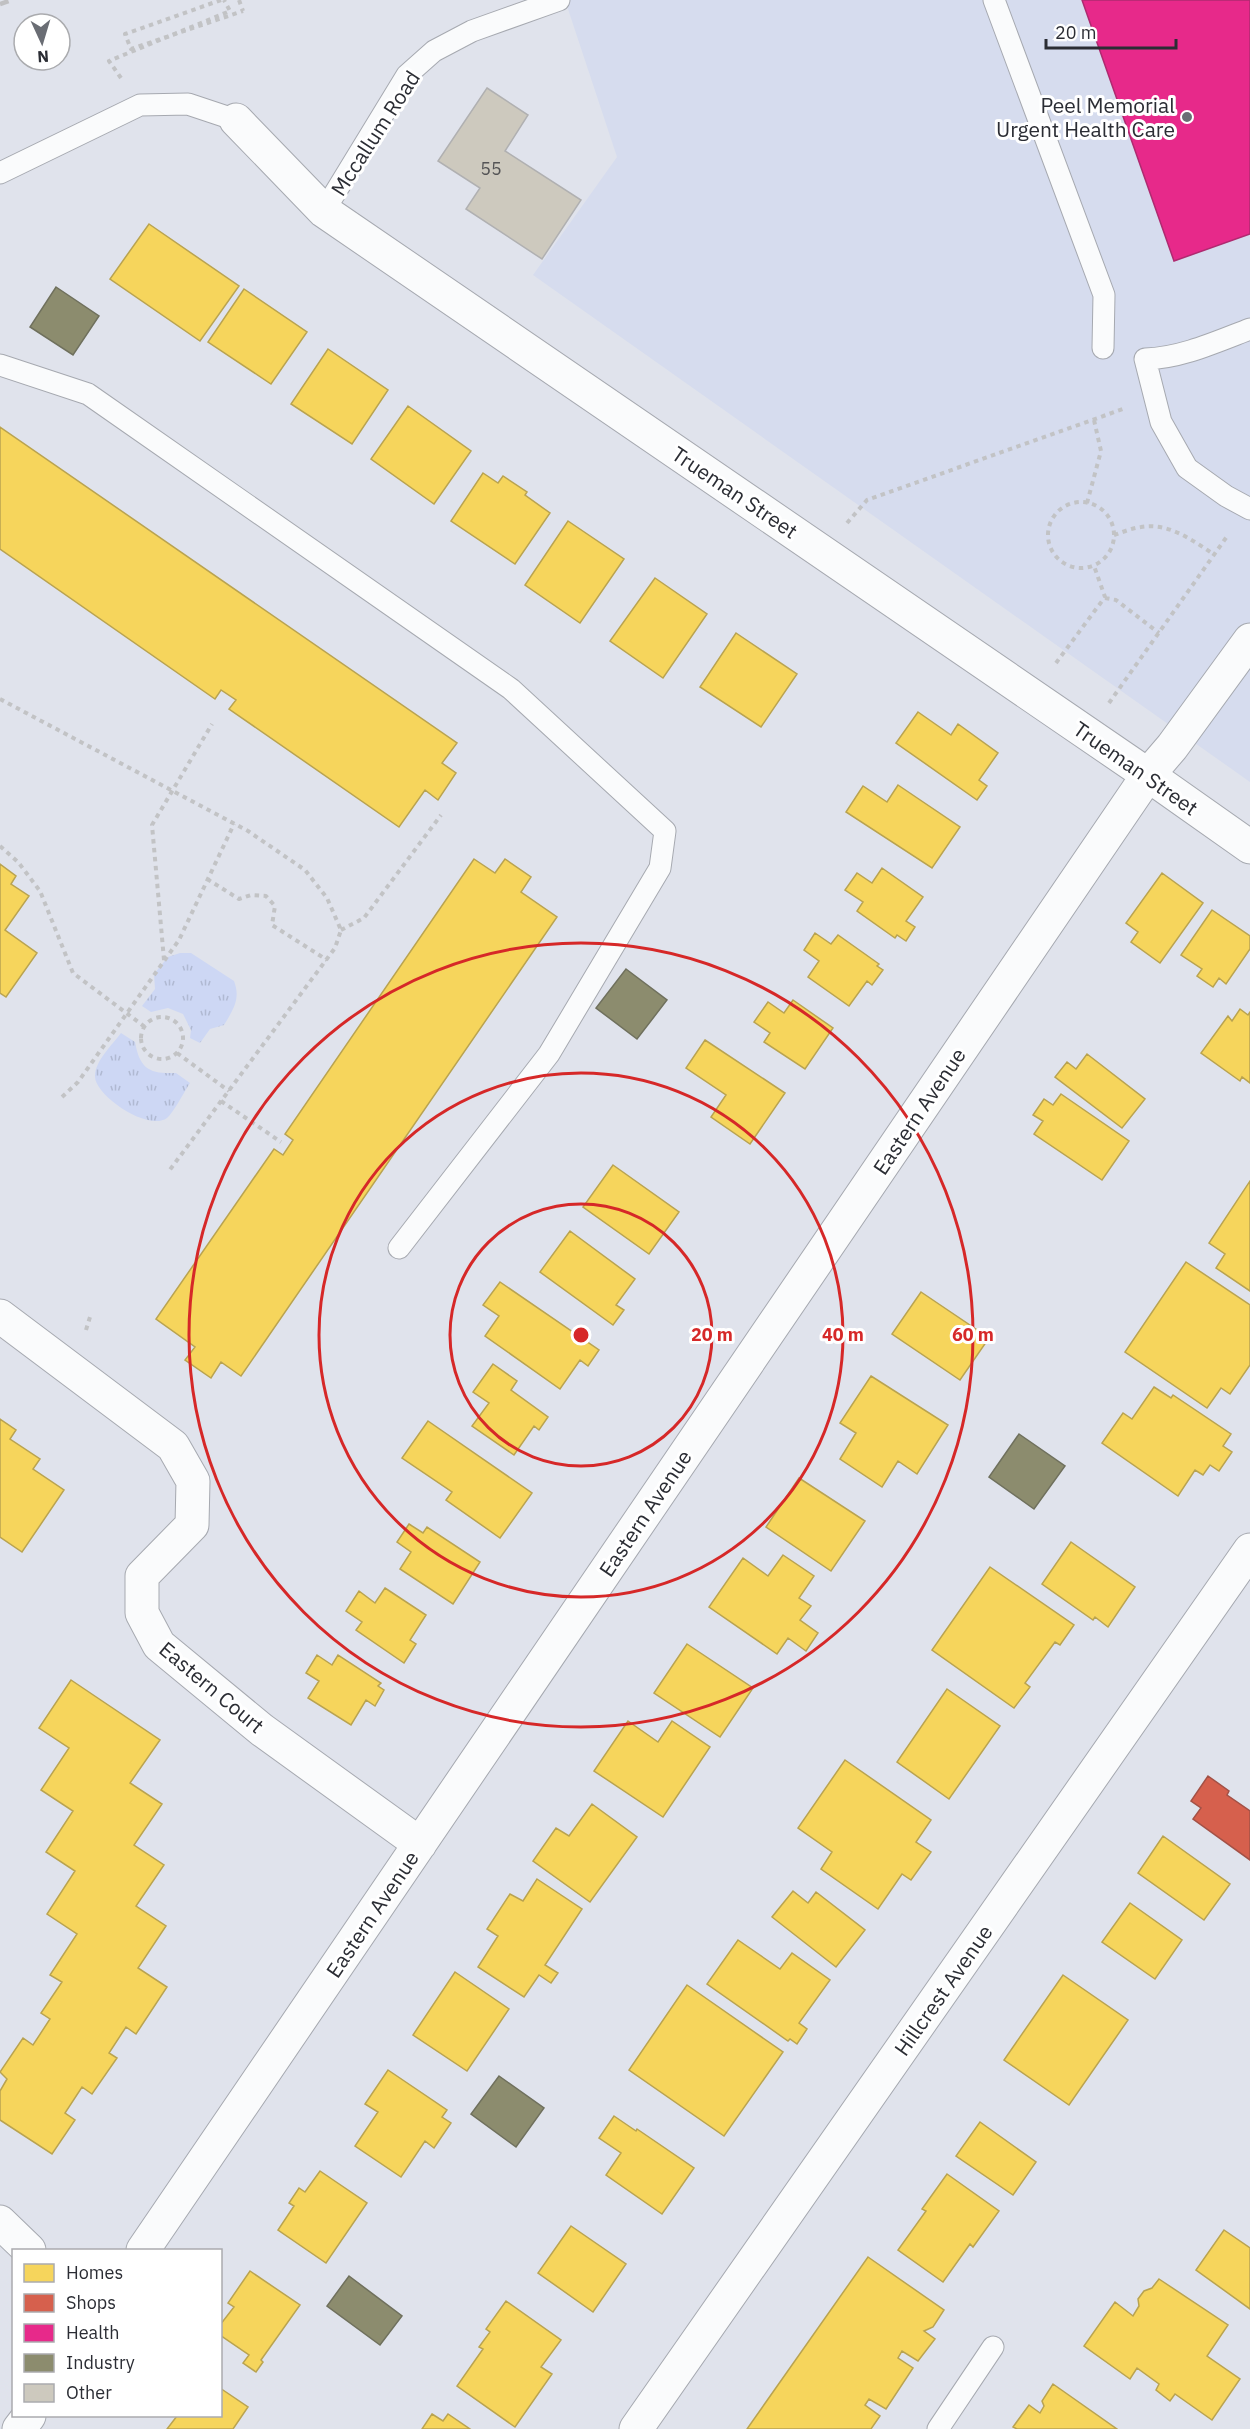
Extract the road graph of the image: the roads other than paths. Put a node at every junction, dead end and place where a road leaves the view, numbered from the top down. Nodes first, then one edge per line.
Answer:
1 (559, 0) edge
2 (994, 0) edge
3 (236, 120) joint
4 (0, 173) edge
5 (324, 211) junction
6 (1250, 329) edge
7 (1103, 348) dead end
8 (0, 365) edge
9 (1248, 508) edge
10 (1250, 640) edge
11 (1148, 775) junction
12 (1250, 848) edge
13 (399, 1248) dead end
14 (0, 1316) edge
15 (1250, 1550) edge
16 (420, 1844) junction
17 (0, 2222) edge
18 (28, 2249) edge
19 (144, 2249) edge
20 (993, 2347) dead end
21 (636, 2429) edge
22 (938, 2429) edge

1 - 5 lane, Mccallum Road
2 - 7 lane
3 - 4 lane
3 - 5 street, Trueman Street
5 - 11 street, Trueman Street
6 - 9 lane
8 - 13 lane
10 - 11 street, Eastern Avenue
11 - 12 street, Trueman Street
11 - 16 street, Eastern Avenue
14 - 16 street, Eastern Court
15 - 21 street, Hillcrest Avenue
16 - 19 street, Eastern Avenue
17 - 18 street
20 - 22 lane

